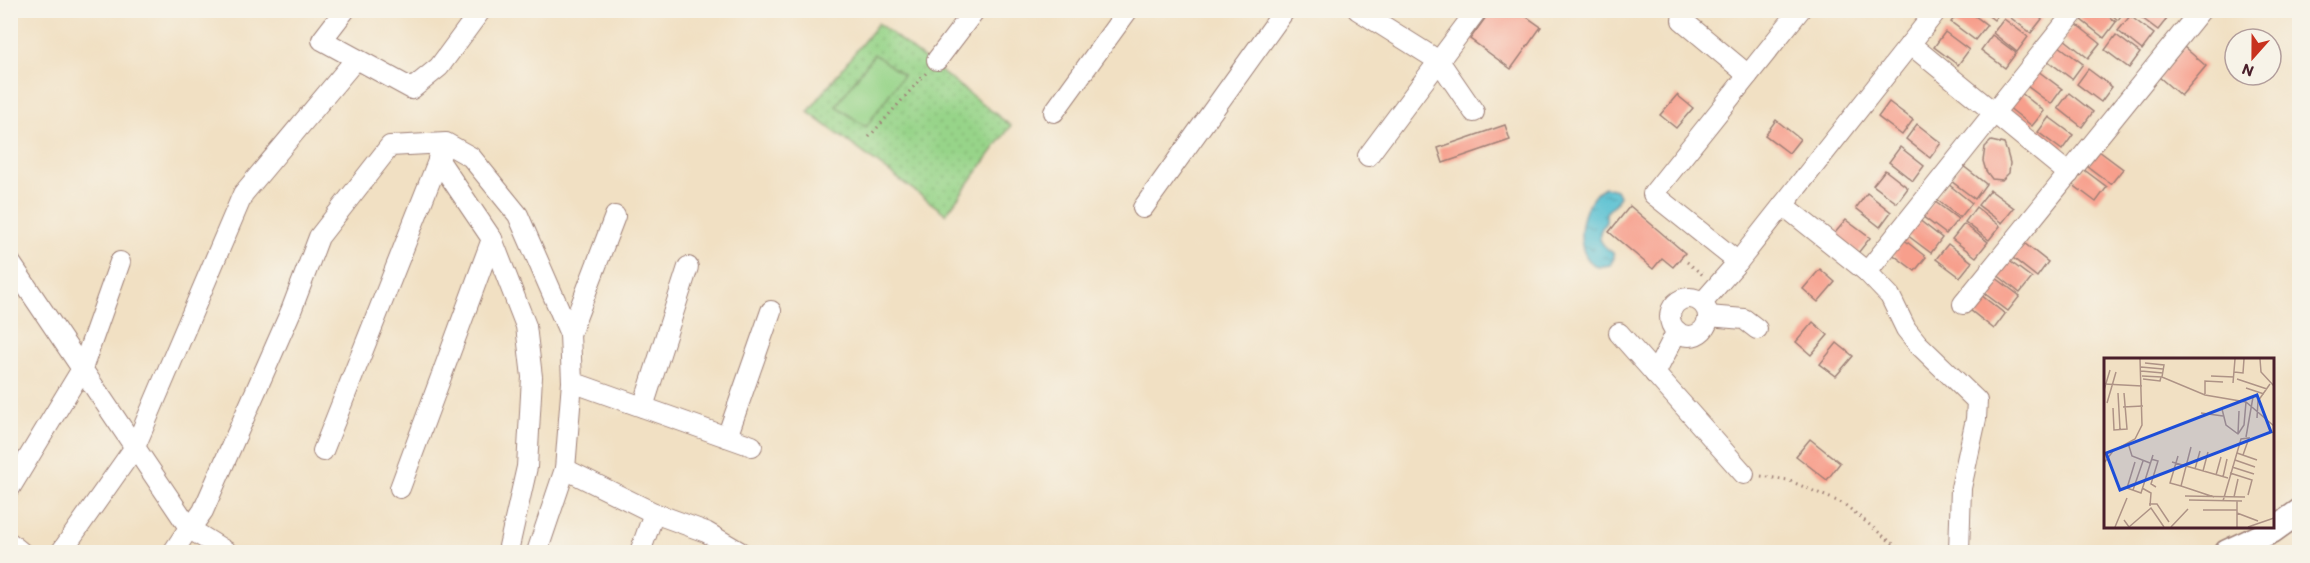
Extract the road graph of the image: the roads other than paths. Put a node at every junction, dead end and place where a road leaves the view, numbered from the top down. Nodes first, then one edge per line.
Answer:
1 (345, 10) edge
2 (481, 10) edge
3 (975, 10) edge
4 (1128, 10) edge
5 (1285, 10) edge
6 (1358, 10) edge
7 (1477, 10) edge
8 (1800, 10) edge
9 (1937, 10) edge
10 (2076, 10) edge
11 (2200, 10) edge
12 (1682, 20) dead end
13 (1910, 44) junction
14 (356, 59) junction
15 (937, 60) road end
16 (1438, 62) junction
17 (1749, 75) junction
18 (1474, 111) dead end
19 (1054, 112) dead end
20 (1994, 112) junction
21 (442, 151) junction
22 (1368, 156) dead end
23 (2069, 174) junction
24 (1783, 206) junction
25 (1143, 208) dead end
26 (615, 216) dead end
27 (492, 239) junction
28 (10, 262) edge
29 (120, 262) dead end
30 (1738, 262) junction
31 (688, 267) dead end
32 (1868, 272) junction
33 (1963, 304) dead end
34 (1705, 309) junction
35 (771, 311) dead end
36 (1757, 329) dead end
37 (1677, 331) junction
38 (1619, 333) dead end
39 (570, 334) junction
40 (82, 369) junction
41 (1655, 374) junction
42 (572, 382) junction
43 (644, 407) junction
44 (727, 437) junction
45 (752, 446) dead end
46 (135, 447) junction
47 (323, 451) dead end
48 (565, 469) junction
49 (1744, 474) road end
50 (10, 488) edge
51 (400, 488) dead end
52 (2300, 511) edge
53 (654, 513) junction
54 (189, 528) junction
55 (10, 543) edge
56 (732, 550) edge
57 (508, 551) edge
58 (21, 552) edge
59 (61, 552) edge
60 (173, 552) edge
61 (227, 552) edge
62 (537, 552) edge
63 (640, 552) edge
64 (1959, 552) edge
65 (2227, 552) edge

1 - 14 street
2 - 14 street
3 - 15 street
4 - 19 street
5 - 25 street
6 - 16 street
7 - 16 street
8 - 17 street
9 - 13 street
10 - 20 street
11 - 23 street
12 - 17 street
13 - 20 street
13 - 24 street
14 - 46 street
16 - 18 street
16 - 22 street
17 - 30 street
20 - 23 street
20 - 32 street
21 - 27 street
21 - 39 street
21 - 47 street
21 - 54 street
23 - 33 street
24 - 30 street
24 - 32 street
26 - 39 street
27 - 51 street
27 - 57 street
28 - 40 street
29 - 40 street
30 - 34 street
31 - 43 street
32 - 64 street
34 - 36 street
34 - 37 street
34 - 37 street
35 - 44 street
37 - 41 street
38 - 41 street
39 - 42 street
40 - 46 street
40 - 50 street
41 - 49 street
42 - 43 street
42 - 48 street
43 - 44 street
44 - 45 street
46 - 54 street
46 - 59 street
48 - 53 street
48 - 62 street
52 - 65 main road
53 - 56 street
53 - 63 street
54 - 60 street
54 - 61 street
55 - 58 street

